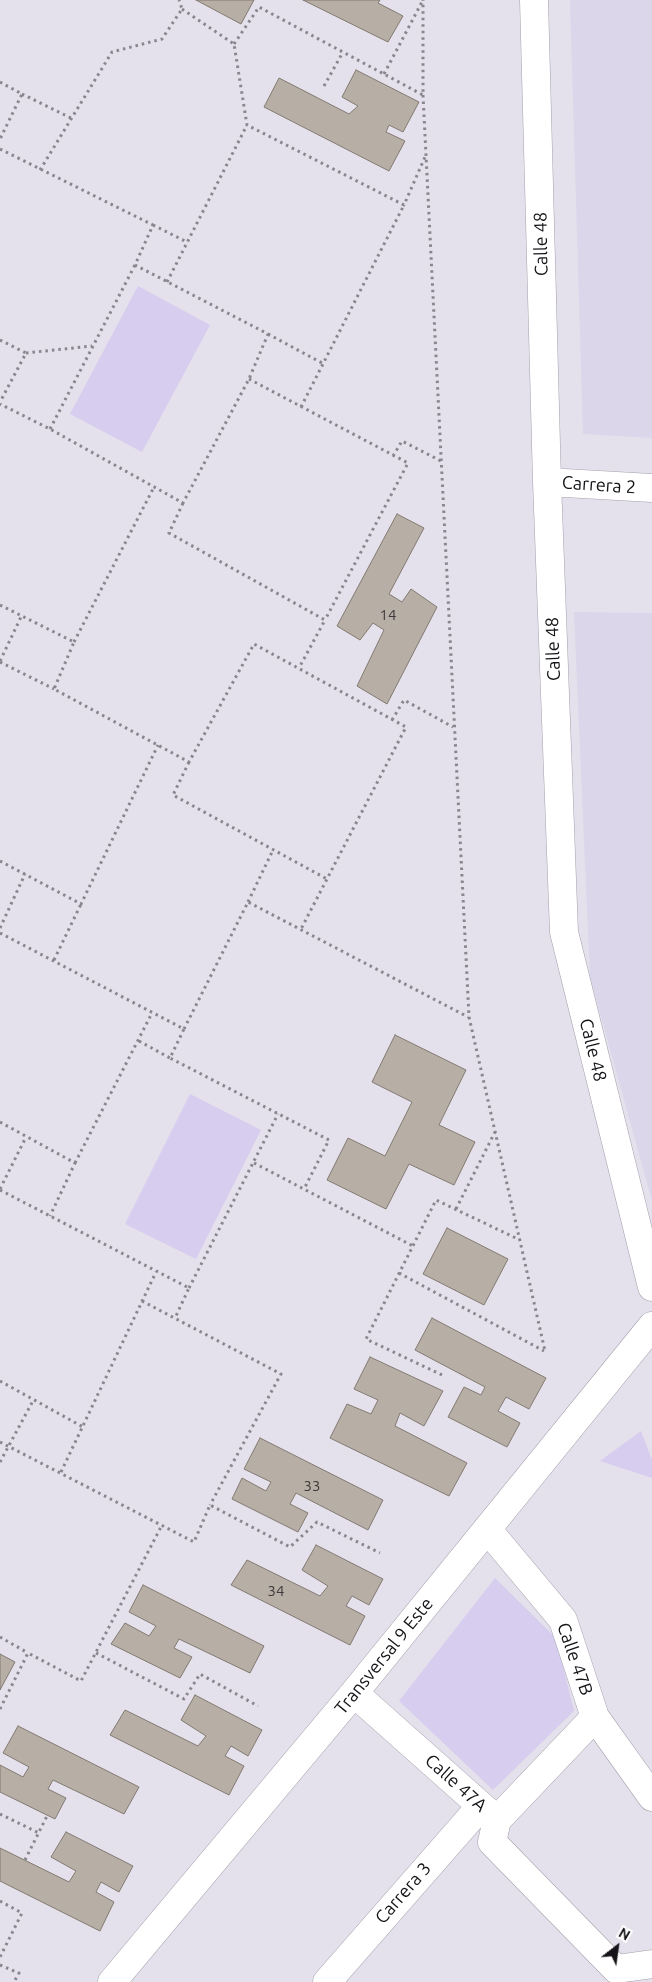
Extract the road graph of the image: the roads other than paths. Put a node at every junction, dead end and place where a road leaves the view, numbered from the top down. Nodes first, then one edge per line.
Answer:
1 (534, 0) edge
2 (547, 482) junction
3 (652, 488) edge
4 (652, 1287) edge
5 (652, 1326) edge
6 (487, 1529) junction
7 (354, 1694) junction
8 (595, 1717) junction
9 (652, 1797) edge
10 (489, 1813) junction
11 (652, 1964) edge
12 (112, 1982) edge
13 (327, 1982) edge

1 - 2 street, Calle 48
2 - 3 street, Carrera 2
2 - 4 street, Calle 48
5 - 6 street, Transversal 9 Este
6 - 7 street, Transversal 9 Este
6 - 8 street, Calle 47B
7 - 10 street, Calle 47A
7 - 12 street, Transversal 9 Este
8 - 9 street, Calle 47B
8 - 10 street, Carrera 3
10 - 11 street, Calle 47A
10 - 13 street, Carrera 3

